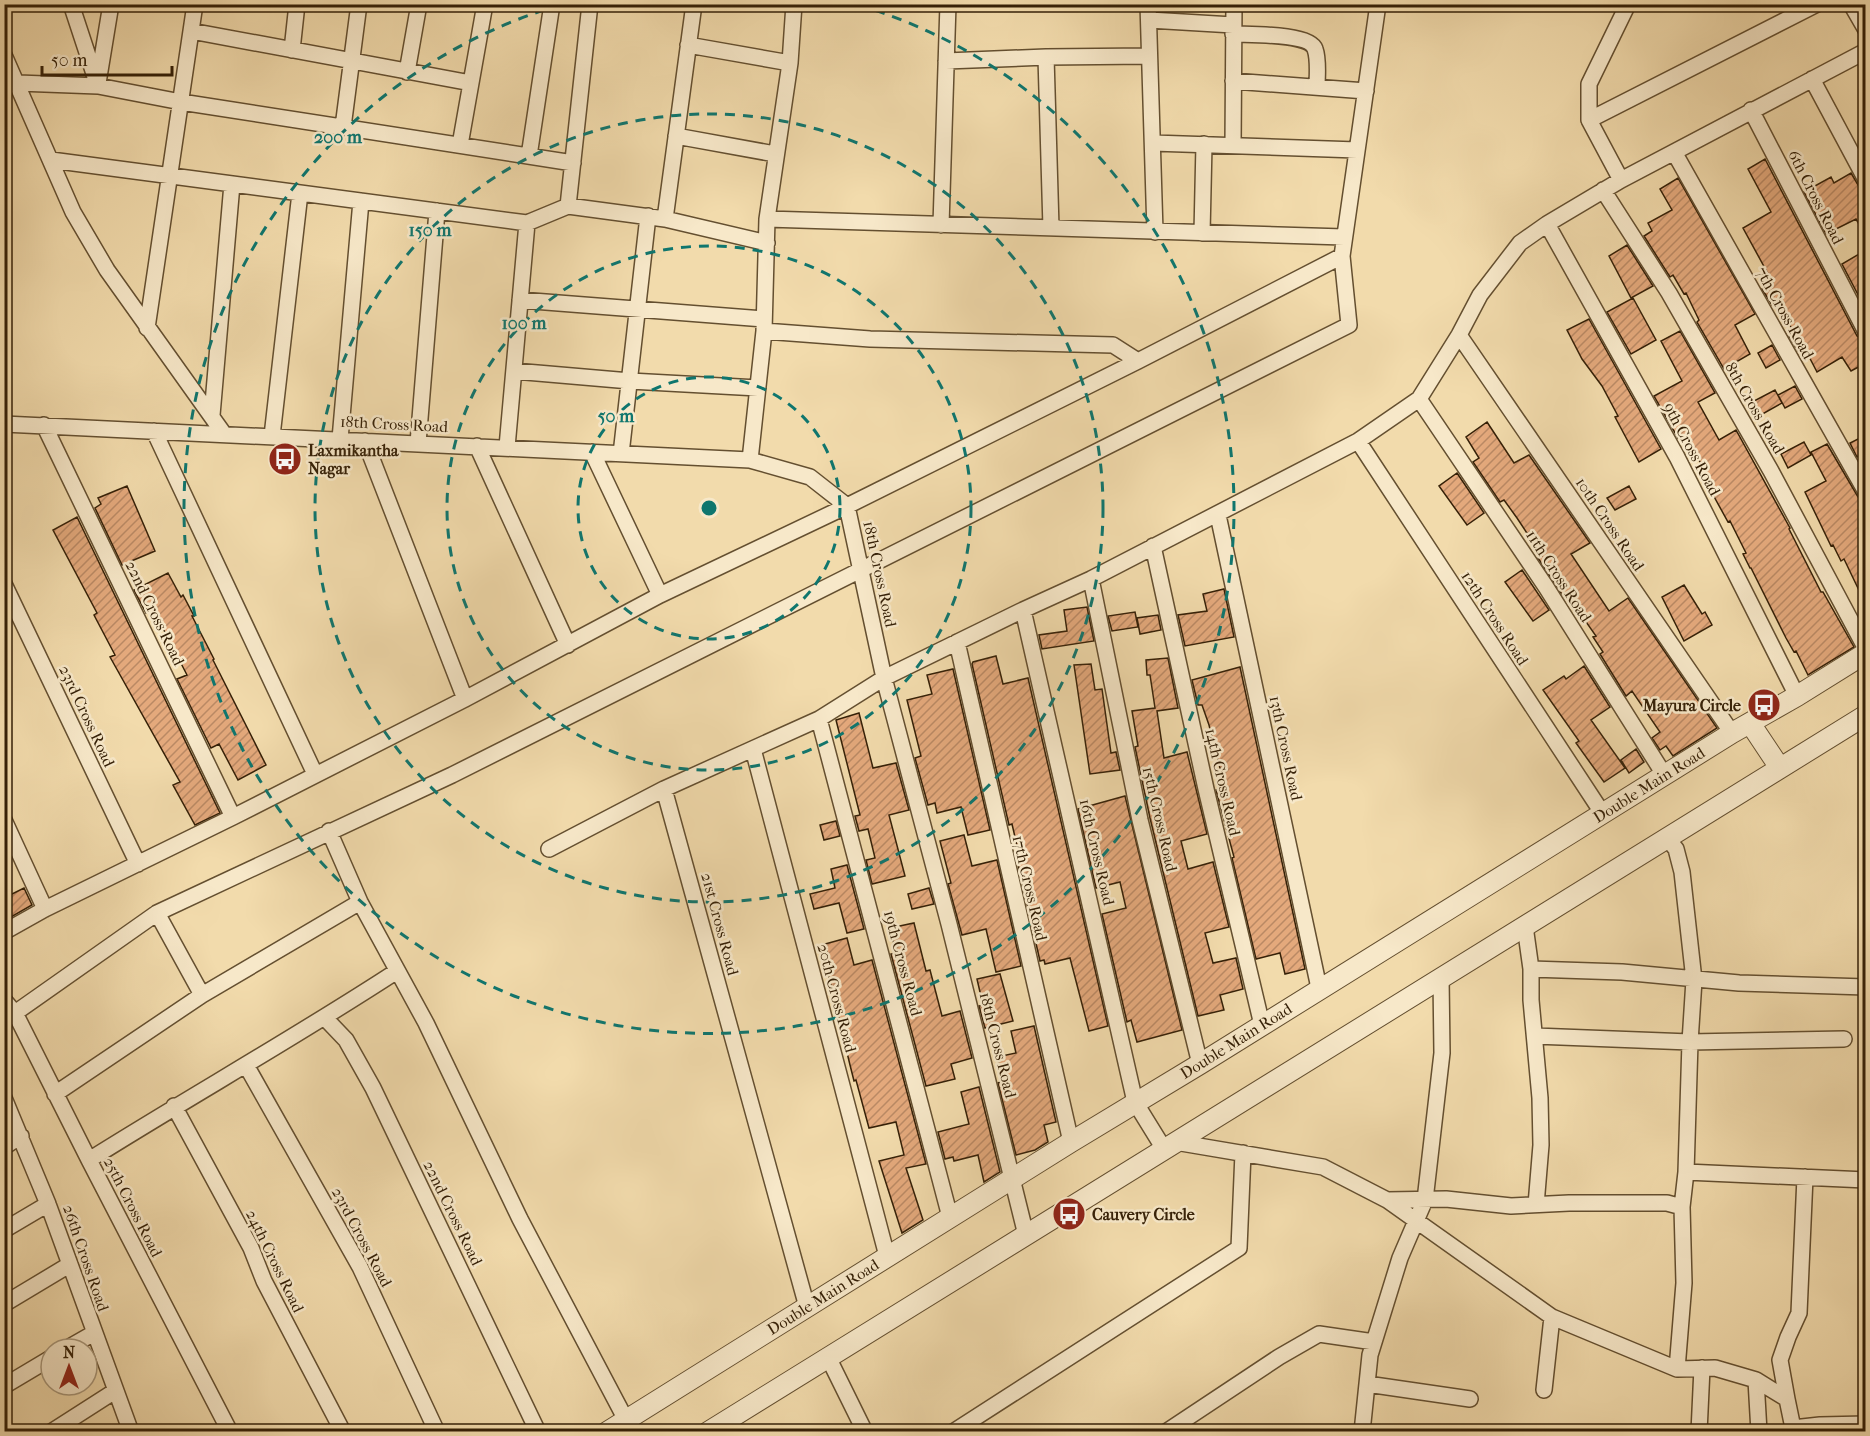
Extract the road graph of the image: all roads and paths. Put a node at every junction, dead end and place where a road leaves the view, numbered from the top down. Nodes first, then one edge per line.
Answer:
1 (71, 4) edge
2 (111, 4) edge
3 (195, 4) edge
4 (297, 4) edge
5 (359, 4) edge
6 (419, 4) edge
7 (485, 4) edge
8 (552, 4) edge
9 (590, 4) edge
10 (694, 4) edge
11 (794, 4) edge
12 (948, 4) edge
13 (1234, 4) edge
14 (1378, 4) edge
15 (1628, 4) edge
16 (1817, 4) edge
17 (1851, 4) edge
18 (1149, 12) edge
19 (1233, 29) junction
20 (1866, 30) edge
21 (191, 31) junction
22 (688, 45) junction
23 (292, 50) junction
24 (1866, 51) edge
25 (4, 55) edge
26 (1149, 56) junction
27 (1046, 57) junction
28 (946, 61) junction
29 (351, 62) junction
30 (790, 63) junction
31 (407, 72) junction
32 (1812, 79) junction
33 (1233, 81) junction
34 (18, 83) junction
35 (471, 83) junction
36 (98, 86) junction
37 (1317, 87) junction
38 (1366, 91) junction
39 (180, 102) junction
40 (1751, 110) junction
41 (1589, 120) junction
42 (343, 127) junction
43 (676, 136) junction
44 (1153, 143) junction
45 (1204, 144) junction
46 (460, 145) junction
47 (1233, 145) junction
48 (1357, 150) junction
49 (1674, 152) junction
50 (775, 154) junction
51 (529, 156) junction
52 (51, 160) junction
53 (573, 163) junction
54 (170, 176) junction
55 (1621, 180) junction
56 (1866, 180) edge
57 (232, 184) junction
58 (1603, 190) junction
59 (300, 193) junction
60 (362, 201) junction
61 (568, 206) junction
62 (437, 211) junction
63 (648, 216) junction
64 (665, 219) junction
65 (766, 219) junction
66 (527, 223) junction
67 (1547, 224) junction
68 (941, 225) junction
69 (1051, 228) junction
70 (1155, 232) junction
71 (1202, 233) junction
72 (1344, 237) junction
73 (767, 243) junction
74 (1342, 256) junction
75 (520, 300) junction
76 (638, 310) junction
77 (764, 325) junction
78 (147, 328) junction
79 (1866, 332) edge
80 (1459, 335) junction
81 (1138, 361) junction
82 (514, 371) junction
83 (630, 381) junction
84 (758, 388) junction
85 (1419, 399) junction
86 (212, 415) junction
87 (4, 424) edge
88 (44, 425) junction
89 (154, 431) junction
90 (224, 434) junction
91 (272, 436) junction
92 (340, 439) junction
93 (366, 441) junction
94 (1358, 441) junction
95 (418, 443) junction
96 (477, 446) junction
97 (507, 447) junction
98 (592, 452) junction
99 (621, 454) junction
100 (750, 460) junction
101 (1866, 492) edge
102 (847, 506) junction
103 (1218, 515) junction
104 (1153, 546) junction
105 (860, 571) junction
106 (1091, 579) junction
107 (4, 584) edge
108 (660, 595) junction
109 (1023, 610) junction
110 (957, 642) junction
111 (568, 645) junction
112 (1866, 651) edge
113 (884, 678) junction
114 (1797, 696) junction
115 (465, 699) junction
116 (1866, 715) edge
117 (819, 719) junction
118 (1750, 723) junction
119 (1732, 733) junction
120 (753, 749) junction
121 (1780, 768) junction
122 (315, 774) junction
123 (1665, 776) junction
124 (664, 789) junction
125 (1603, 814) junction
126 (233, 817) junction
127 (4, 820) edge
128 (329, 831) junction
129 (1667, 838) junction
130 (549, 849) dead end
131 (138, 864) junction
132 (360, 902) junction
133 (45, 909) junction
134 (157, 913) junction
135 (1525, 926) junction
136 (4, 932) edge
137 (1531, 969) junction
138 (397, 971) junction
139 (1441, 977) junction
140 (1694, 980) junction
141 (1866, 987) edge
142 (1319, 988) junction
143 (202, 995) junction
144 (4, 1000) edge
145 (15, 1013) junction
146 (325, 1018) junction
147 (1262, 1025) junction
148 (1535, 1036) junction
149 (1844, 1039) dead end
150 (1690, 1042) junction
151 (1200, 1064) junction
152 (246, 1065) junction
153 (55, 1094) junction
154 (4, 1098) edge
155 (1135, 1102) junction
156 (174, 1106) junction
157 (21, 1136) junction
158 (1071, 1142) junction
159 (1169, 1146) junction
160 (4, 1147) edge
161 (1243, 1153) junction
162 (89, 1160) junction
163 (1686, 1172) junction
164 (1805, 1177) junction
165 (1012, 1179) junction
166 (1866, 1179) edge
167 (1387, 1200) junction
168 (1425, 1200) junction
169 (48, 1204) junction
170 (1536, 1205) junction
171 (1682, 1207) junction
172 (950, 1217) junction
173 (1415, 1220) junction
174 (4, 1230) edge
175 (1026, 1235) junction
176 (887, 1256) junction
177 (69, 1265) junction
178 (4, 1304) edge
179 (807, 1307) junction
180 (1552, 1317) junction
181 (94, 1333) junction
182 (87, 1337) edge
183 (1374, 1342) junction
184 (828, 1358) junction
185 (39, 1365) edge
186 (1702, 1368) junction
187 (1677, 1369) junction
188 (1756, 1380) junction
189 (1367, 1384) junction
190 (4, 1386) edge
191 (116, 1390) junction
192 (1544, 1390) dead end
193 (1470, 1399) dead end
194 (1787, 1399) junction
195 (626, 1420) junction
196 (1866, 1424) edge
197 (1189, 1425) edge
198 (51, 1431) edge
199 (131, 1431) edge
200 (230, 1431) edge
201 (343, 1431) edge
202 (437, 1431) edge
203 (538, 1431) edge
204 (608, 1431) edge
205 (708, 1431) edge
206 (865, 1431) edge
207 (953, 1431) edge
208 (1166, 1431) edge
209 (1362, 1431) edge
210 (1699, 1431) edge
211 (1759, 1431) edge

1 - 36 street
2 - 36 street
3 - 21 street
4 - 23 street
5 - 29 street
6 - 31 street
7 - 35 street
8 - 51 street
9 - 53 street
10 - 22 street
11 - 30 street
12 - 28 street
13 - 19 street
14 - 38 street
15 - 41 street
16 - 41 street
17 - 20 street
18 - 19 street
18 - 26 street
19 - 33 street
19 - 37 street
21 - 23 street
21 - 39 street
22 - 30 street
22 - 43 street
23 - 29 street
24 - 32 street
25 - 34 street
26 - 27 street
26 - 44 street
27 - 28 street
27 - 69 street
28 - 68 street
29 - 31 street
29 - 42 street
30 - 50 street
31 - 35 street
32 - 40 street
32 - 56 street
33 - 37 street
33 - 47 street
34 - 36 street
34 - 52 street
35 - 46 street
36 - 39 street
37 - 38 street
38 - 48 street
39 - 42 street
39 - 54 street
40 - 49 street
40 - 79 street, 6th Cross Road
41 - 55 street
42 - 46 street
43 - 50 street
43 - 64 street
44 - 45 street
44 - 70 street
45 - 47 street
45 - 71 street
46 - 51 street
47 - 48 street
48 - 72 street
49 - 55 street
49 - 101 street, 7th Cross Road
50 - 65 street
51 - 53 street
52 - 54 street
52 - 78 street
53 - 61 street
54 - 57 street
54 - 78 street
55 - 58 street
57 - 59 street
57 - 86 street
58 - 67 street
58 - 112 street, 8th Cross Road
59 - 60 street
59 - 91 street
60 - 62 street
60 - 92 street
61 - 63 street
61 - 66 street
62 - 66 street
62 - 95 street
63 - 64 street
63 - 76 street
64 - 73 street
65 - 68 street
65 - 73 street
66 - 75 street
67 - 80 street
67 - 114 street, 9th Cross Road
68 - 69 street
69 - 70 street
70 - 71 street
71 - 72 street
72 - 74 street
73 - 77 street
74 - 81 street
74 - 105 street
75 - 76 street
75 - 82 street
76 - 77 street
76 - 83 street
77 - 81 street
77 - 84 street
78 - 86 street
80 - 85 street
80 - 119 street, 10th Cross Road
81 - 102 street
82 - 83 street
82 - 97 street
83 - 84 street
83 - 99 street
84 - 100 street
85 - 94 street
85 - 123 street, 11th Cross Road
86 - 90 street
87 - 88 street, 18th Cross Road
88 - 89 street, 18th Cross Road
88 - 126 street, 22nd Cross Road
89 - 90 street, 18th Cross Road
89 - 122 street
90 - 91 street, 18th Cross Road
91 - 92 street, 18th Cross Road
92 - 93 street, 18th Cross Road
93 - 95 street, 18th Cross Road
93 - 115 street
94 - 103 street
94 - 125 street, 12th Cross Road
95 - 96 street, 18th Cross Road
96 - 97 street, 18th Cross Road
96 - 111 street
97 - 98 street, 18th Cross Road
98 - 99 street, 18th Cross Road
98 - 108 street
99 - 100 street, 18th Cross Road
100 - 102 street, 18th Cross Road
102 - 105 street, 18th Cross Road
102 - 108 street
103 - 104 street
103 - 142 street, 13th Cross Road
104 - 106 street
104 - 147 street, 14th Cross Road
105 - 113 street, 18th Cross Road
105 - 128 street
106 - 109 street
106 - 151 street, 15th Cross Road
107 - 131 street, 23rd Cross Road
108 - 111 street
109 - 110 street
109 - 155 street, 16th Cross Road
110 - 113 street
110 - 158 street, 17th Cross Road
111 - 115 street
112 - 114 street, Double Main Road
113 - 117 street
113 - 165 street, 18th Cross Road
114 - 118 street, Double Main Road
115 - 122 street
116 - 121 street
117 - 120 street
117 - 172 street, 19th Cross Road
118 - 119 street, Double Main Road
118 - 121 street
119 - 123 street, Double Main Road
120 - 124 street
120 - 176 street, 20th Cross Road
121 - 129 street
122 - 126 street
123 - 125 street, Double Main Road
124 - 130 street
124 - 179 street, 21st Cross Road
125 - 142 street, Double Main Road
126 - 131 street
127 - 133 street
128 - 132 street
128 - 134 street
129 - 135 street
129 - 140 street
131 - 133 street
132 - 138 street
132 - 143 street
133 - 136 street
134 - 143 street
134 - 145 street
135 - 137 street
135 - 139 street
137 - 140 street
137 - 148 street
138 - 146 street
138 - 195 street
139 - 159 street
139 - 168 street
140 - 141 street
140 - 150 street
142 - 147 street, Double Main Road
143 - 153 street
144 - 145 street, 25th Cross Road
145 - 153 street, 25th Cross Road
146 - 152 street
146 - 203 street, 22nd Cross Road
147 - 151 street, Double Main Road
148 - 150 street
148 - 170 street
149 - 150 street
150 - 163 street
151 - 155 street, Double Main Road
152 - 156 street
152 - 202 street, 23rd Cross Road
153 - 162 street, 25th Cross Road
154 - 157 street, 26th Cross Road
155 - 158 street, Double Main Road
155 - 159 street, 16th Cross Road
156 - 162 street
156 - 201 street, 24th Cross Road
157 - 160 street
157 - 169 street, 26th Cross Road
158 - 165 street, Double Main Road
159 - 161 street
159 - 175 street
161 - 167 street
161 - 207 street
162 - 200 street, 25th Cross Road
163 - 164 street
163 - 171 street
164 - 166 street
164 - 194 street
165 - 172 street, Double Main Road
165 - 175 street, 18th Cross Road
167 - 168 street
167 - 173 street
168 - 170 street
168 - 173 street
169 - 174 street
169 - 177 street, 26th Cross Road
170 - 171 street
171 - 187 street
172 - 176 street, Double Main Road
173 - 180 street
173 - 183 street
175 - 184 street
176 - 179 street, Double Main Road
177 - 178 street
177 - 181 street, 26th Cross Road
179 - 195 street, Double Main Road
180 - 187 street
180 - 192 street
181 - 182 street
181 - 191 street, 26th Cross Road
183 - 189 street
183 - 197 street
184 - 205 street
184 - 206 street
185 - 190 street
186 - 187 street
186 - 188 street
186 - 210 street
188 - 194 street
188 - 211 street
189 - 193 street
189 - 209 street
191 - 198 street
191 - 199 street, 26th Cross Road
194 - 196 street
195 - 204 street, Double Main Road
197 - 208 street

